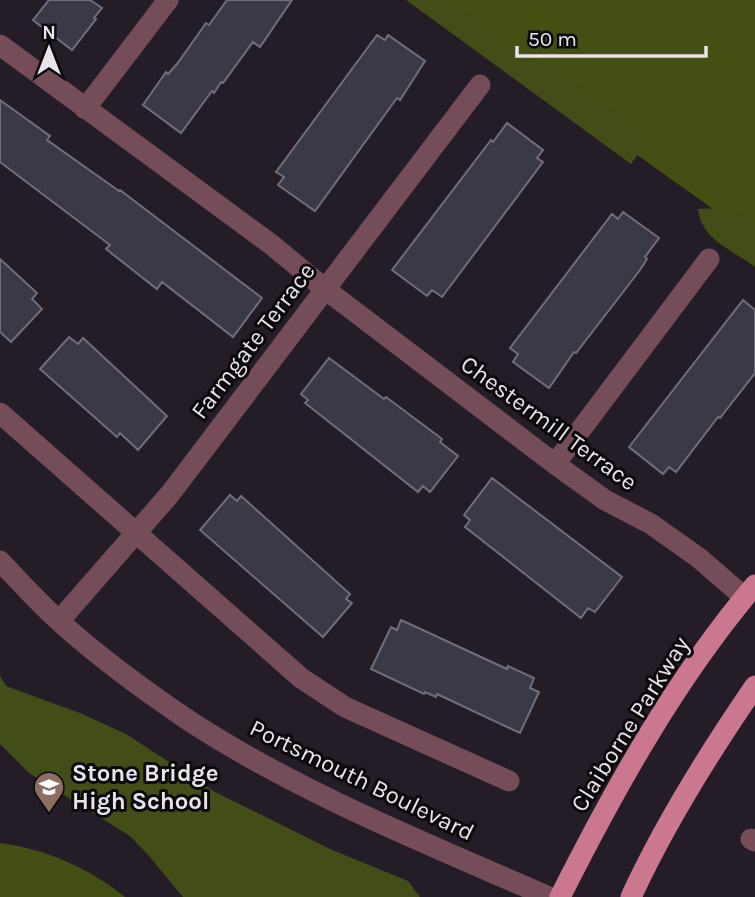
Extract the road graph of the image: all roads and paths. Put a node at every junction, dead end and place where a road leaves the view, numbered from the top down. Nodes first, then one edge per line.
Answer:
1 (168, 0) edge
2 (0, 45) edge
3 (480, 85) dead end
4 (85, 109) junction
5 (709, 259) dead end
6 (325, 289) junction
7 (0, 413) edge
8 (555, 464) junction
9 (136, 534) junction
10 (0, 561) edge
11 (750, 591) edge
12 (59, 621) junction
13 (755, 686) edge
14 (509, 780) dead end
15 (549, 897) edge
16 (560, 897) edge
17 (631, 897) edge

1 - 4 street
2 - 4 street, Chestermill Terrace
3 - 6 street, Farmgate Terrace
4 - 6 street, Chestermill Terrace
5 - 8 street
6 - 8 street, Chestermill Terrace
6 - 9 street, Farmgate Terrace
7 - 9 street
8 - 11 street, Chestermill Terrace
9 - 12 street, Farmgate Terrace
9 - 14 street
10 - 12 street, Portsmouth Boulevard
11 - 16 main road, Claiborne Parkway
12 - 15 street, Portsmouth Boulevard
13 - 17 main road

